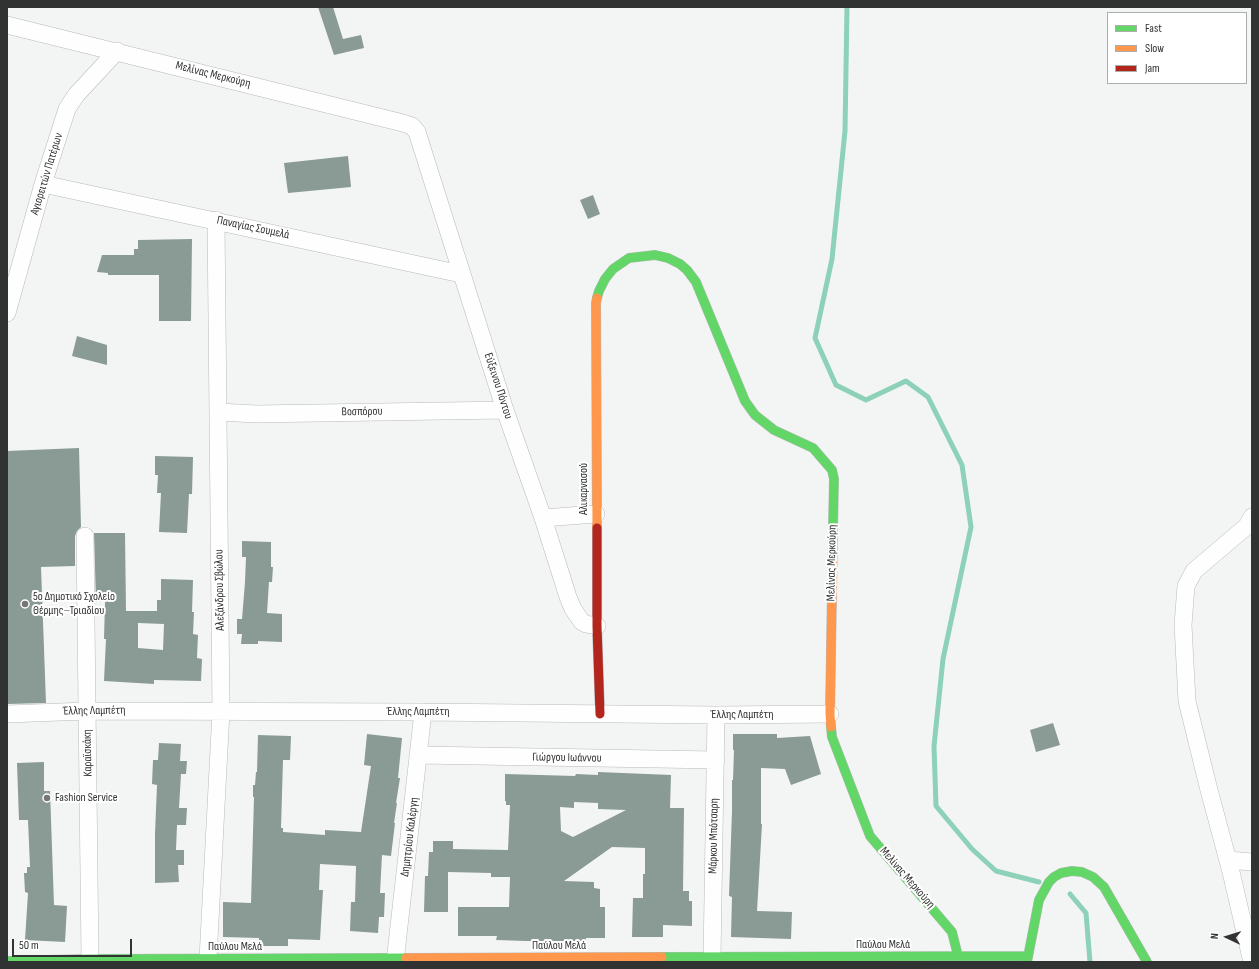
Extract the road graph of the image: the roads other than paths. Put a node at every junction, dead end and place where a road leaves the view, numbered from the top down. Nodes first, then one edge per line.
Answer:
1 (7, 25) edge
2 (117, 51) junction
3 (417, 132) joint
4 (44, 184) junction
5 (216, 220) junction
6 (613, 268) joint
7 (462, 274) junction
8 (7, 313) edge
9 (505, 410) junction
10 (219, 412) junction
11 (596, 514) junction
12 (542, 518) junction
13 (1250, 523) edge
14 (84, 536) dead end
15 (597, 626) junction
16 (87, 711) junction
17 (221, 711) junction
18 (423, 712) junction
19 (7, 714) edge
20 (600, 714) junction
21 (830, 714) junction
22 (716, 715) junction
23 (419, 755) junction
24 (716, 760) junction
25 (1228, 860) junction
26 (1252, 862) edge
27 (712, 958) junction
28 (947, 958) edge
29 (90, 959) junction
30 (208, 959) junction
31 (1027, 959) edge
32 (238, 960) edge
33 (396, 960) edge
34 (568, 960) edge
35 (7, 961) edge
36 (1146, 962) edge
37 (1252, 962) edge

1 - 2 street, Μελίνας Μερκούρη
2 - 3 street, Μελίνας Μερκούρη
2 - 4 street, Αγιορειτών Πατέρων
3 - 7 street, Εύξεινου Πόντου
4 - 5 street, Παναγίας Σουμελά
4 - 8 street, Αγιορειτών Πατέρων
5 - 7 street, Παναγίας Σουμελά
5 - 10 street, Αλεξάνδρου Σβώλου
6 - 11 street, Αλικαρνασού
6 - 21 street, Μελίνας Μερκούρη
7 - 9 street, Εύξεινου Πόντου
9 - 10 street, Βοσπόρου
9 - 12 street, Εύξεινου Πόντου
10 - 17 street, Αλεξάνδρου Σβώλου
11 - 12 street
11 - 15 street, Αλικαρνασού
12 - 15 street, Εύξεινου Πόντου
13 - 25 street
14 - 16 street, Καραϊσκάκη
15 - 20 street, Αλικαρνασού
16 - 17 street, Έλλης Λαμπέτη
16 - 19 street, Έλλης Λαμπέτη
16 - 29 street, Καραϊσκάκη
17 - 18 street, Έλλης Λαμπέτη
17 - 30 street, Αλεξάνδρου Σβώλου
18 - 20 street, Έλλης Λαμπέτη
18 - 23 street, Δημητρίου Καλέργη
20 - 22 street, Έλλης Λαμπέτη
21 - 22 street, Έλλης Λαμπέτη
21 - 28 street, Μελίνας Μερκούρη
22 - 24 street, Μάρκου Μπότσαρη
23 - 24 street, Γιώργου Ιωάννου
23 - 33 street, Δημητρίου Καλέργη
24 - 27 street, Μάρκου Μπότσαρη
25 - 26 street
25 - 37 street
27 - 28 street, Παύλου Μελά
27 - 34 street, Παύλου Μελά
28 - 31 street, Παύλου Μελά
29 - 30 street, Παύλου Μελά
29 - 35 street
30 - 32 street, Παύλου Μελά
31 - 36 street
32 - 33 street, Παύλου Μελά
33 - 34 street, Παύλου Μελά

